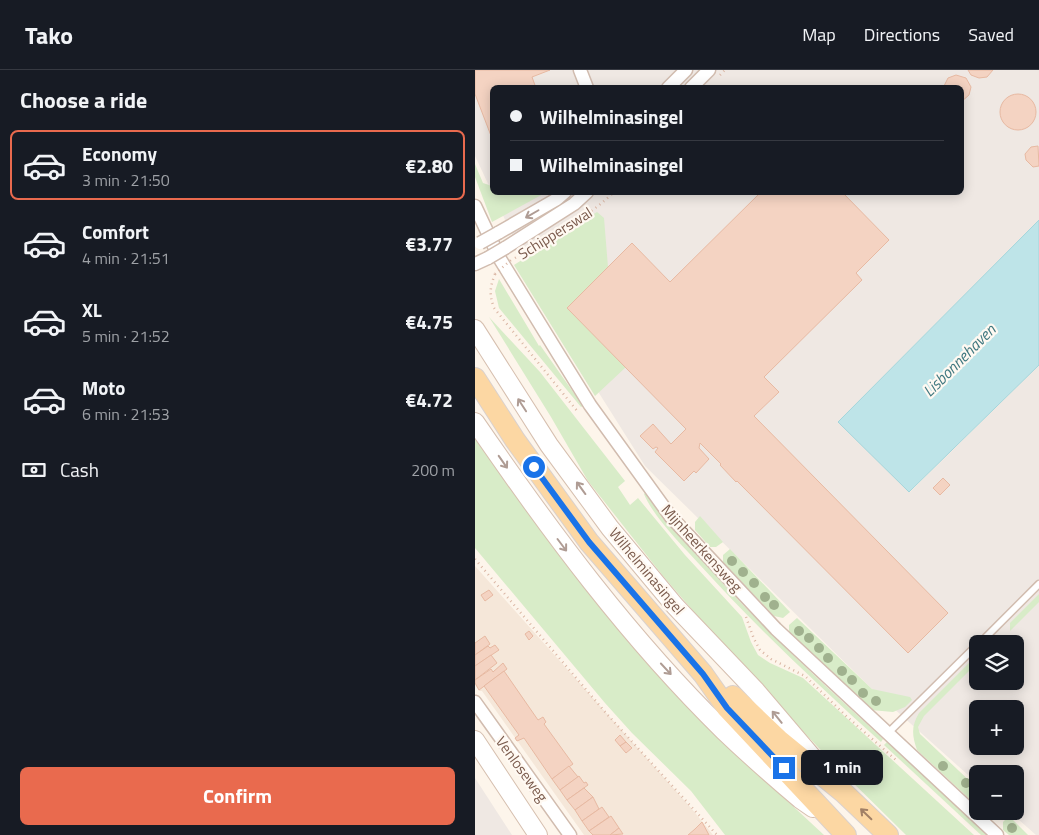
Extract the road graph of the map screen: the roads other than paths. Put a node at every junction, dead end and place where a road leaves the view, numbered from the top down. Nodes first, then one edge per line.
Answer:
1 (580, 70) edge
2 (686, 70) edge
3 (709, 70) edge
4 (586, 85) edge
5 (671, 85) edge
6 (694, 85) edge
7 (562, 195) edge
8 (584, 195) edge
9 (475, 206) edge
10 (478, 244) edge
11 (475, 264) edge
12 (475, 329) edge
13 (475, 378) edge
14 (475, 422) edge
15 (1039, 584) edge
16 (987, 635) edge
17 (969, 653) edge
18 (703, 674) junction
19 (475, 702) edge
20 (887, 734) junction
21 (475, 740) edge
22 (844, 793) junction
23 (830, 819) junction
24 (538, 835) edge
25 (570, 835) edge
26 (847, 835) edge
27 (887, 835) edge
28 (997, 835) edge

1 - 4 street
2 - 5 street
3 - 6 street
7 -> 10 street, Schipperswal, bridge
8 - 11 street, Schipperswal, bridge
9 - 20 street, Mijnheerkensweg
22 -> 12 main road, Wilhelminasingel
13 - 18 main road, Wilhelminasingel
14 -> 23 main road, Wilhelminasingel
15 - 16 lane
17 - 20 lane
18 - 22 main road, Wilhelminasingel
18 - 23 main road, Wilhelminasingel
19 - 25 street, Venloseweg
20 - 28 street, Mijnheerkensweg
21 - 24 main road, Venloseweg
27 -> 22 main road, Wilhelminasingel
23 - 26 main road, Wilhelminasingel

